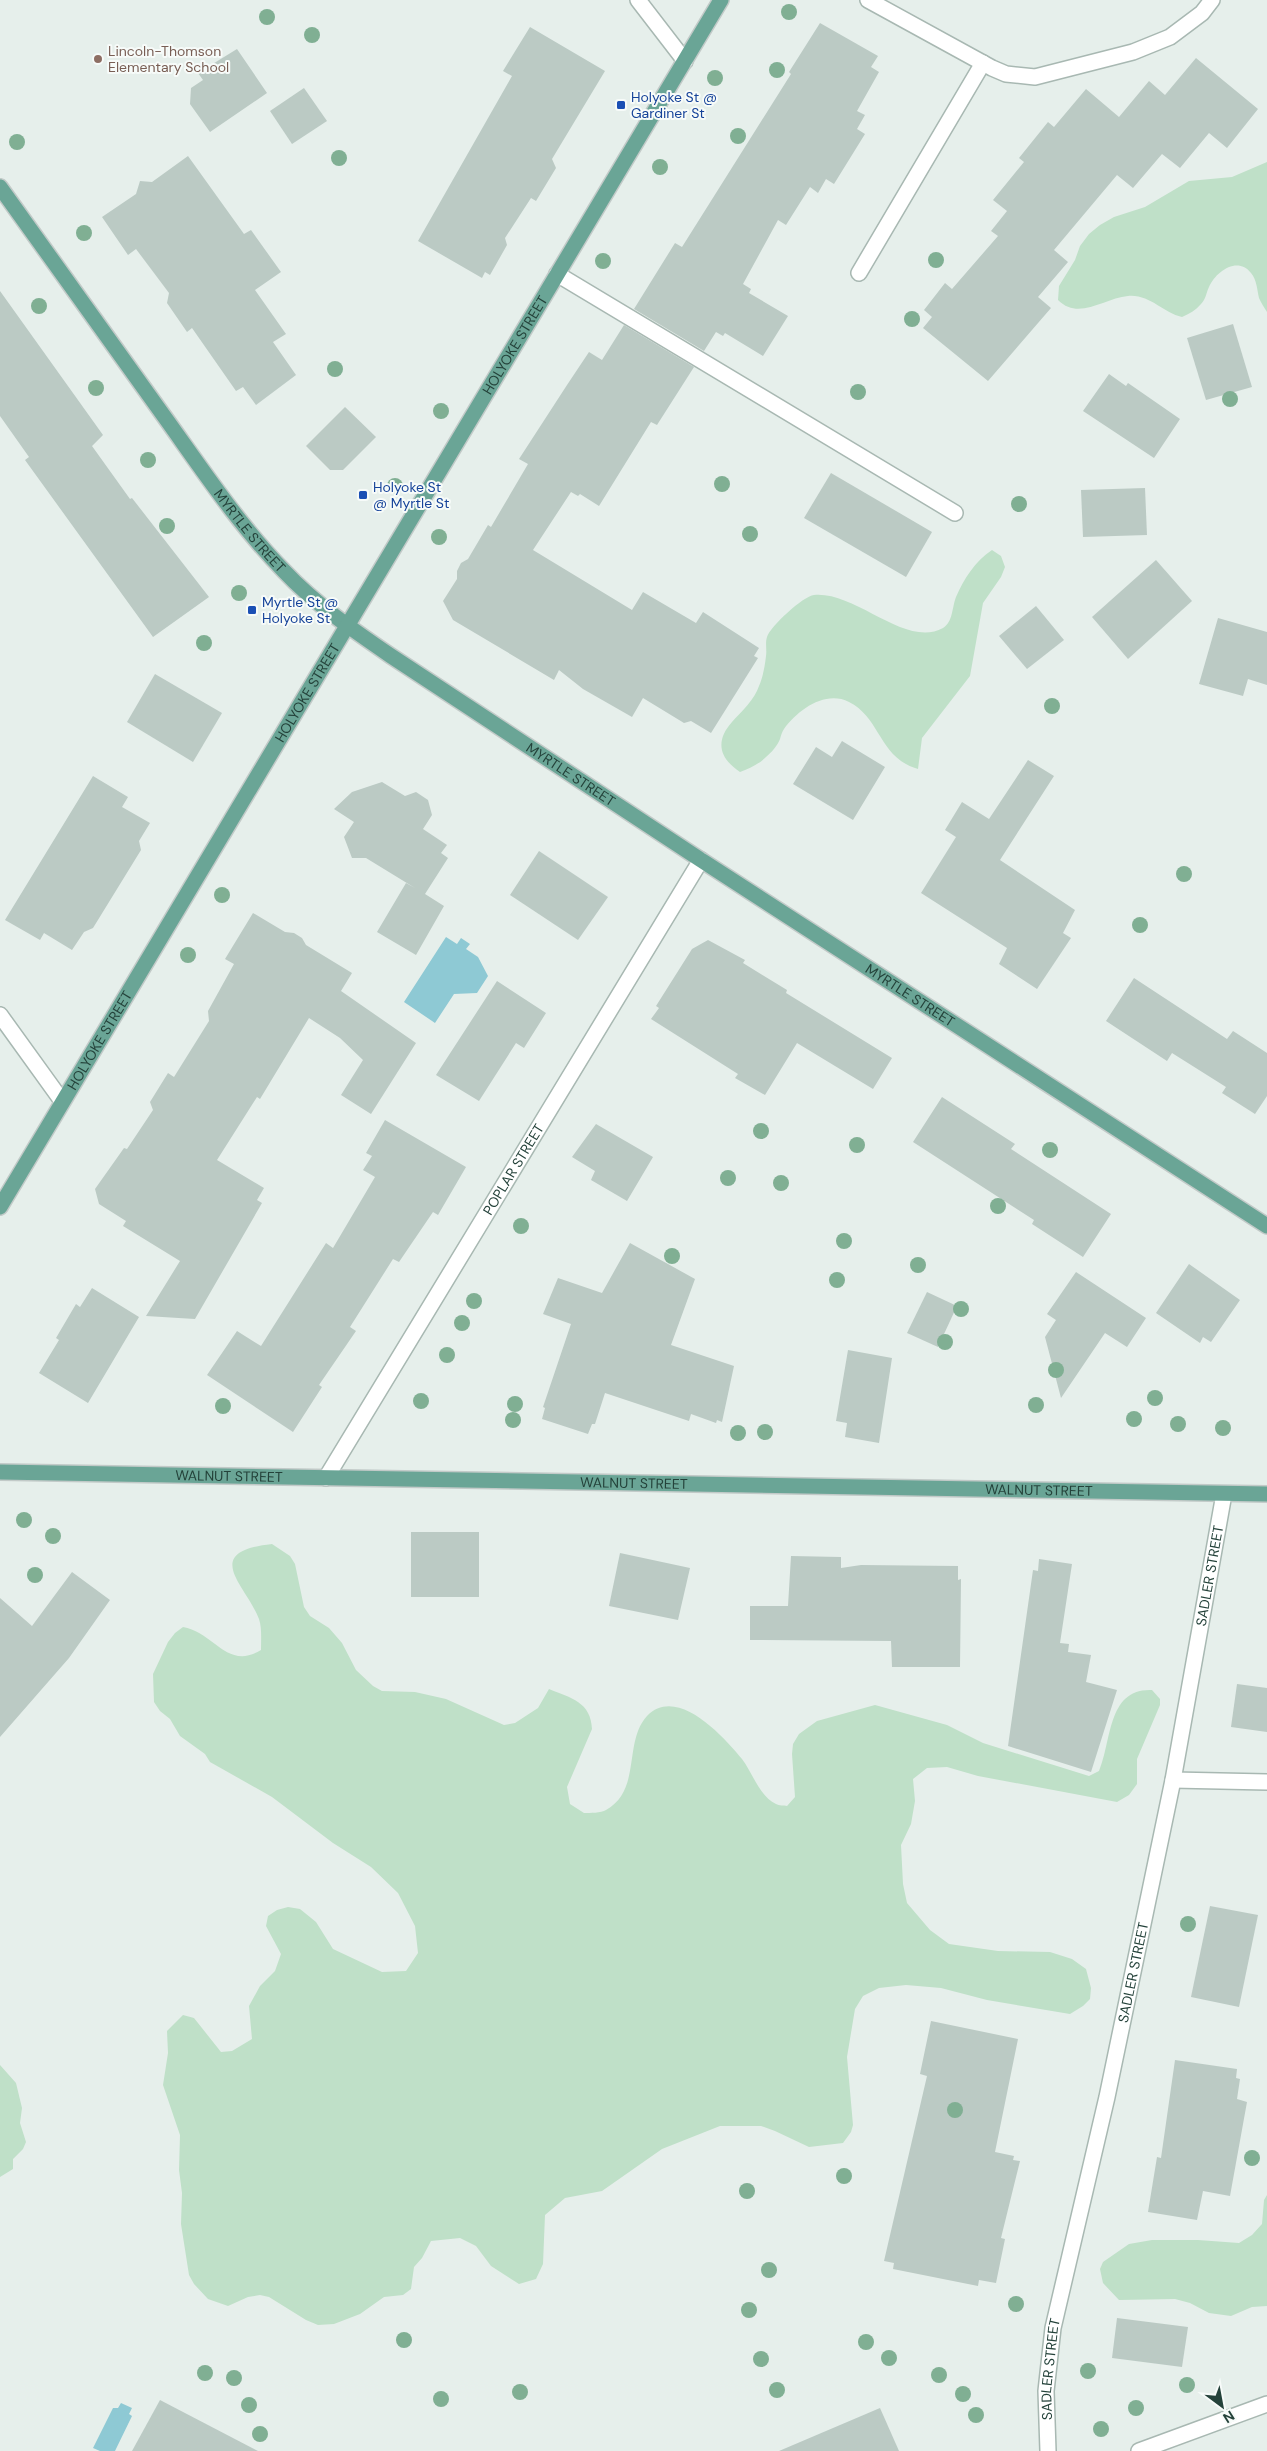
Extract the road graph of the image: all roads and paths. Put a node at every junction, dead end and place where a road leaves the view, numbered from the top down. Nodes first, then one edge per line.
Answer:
1 (638, 0) edge
2 (721, 0) edge
3 (868, 0) edge
4 (1212, 0) edge
5 (685, 62) junction
6 (983, 63) junction
7 (0, 187) edge
8 (558, 274) junction
9 (859, 274) dead end
10 (955, 513) dead end
11 (346, 625) junction
12 (701, 860) junction
13 (0, 1015) edge
14 (62, 1101) junction
15 (0, 1207) edge
16 (1267, 1226) edge
17 (0, 1472) edge
18 (326, 1478) junction
19 (1224, 1494) junction
20 (1267, 1494) edge
21 (1173, 1780) junction
22 (1267, 1782) edge
23 (1267, 2404) edge
24 (1048, 2451) edge
25 (1139, 2451) edge

1 - 5 street
2 - 5 main road, HOLYOKE STREET
3 - 6 street
4 - 6 street
5 - 8 main road, HOLYOKE STREET
6 - 9 street
7 - 11 main road, MYRTLE STREET
8 - 10 street
8 - 11 main road, HOLYOKE STREET
11 - 12 main road, MYRTLE STREET
11 - 14 main road, HOLYOKE STREET
12 - 16 main road, MYRTLE STREET
12 - 18 street, POPLAR STREET
13 - 14 street
14 - 15 main road, HOLYOKE STREET
17 - 18 main road, WALNUT STREET
18 - 19 main road, WALNUT STREET
19 - 20 main road, WALNUT STREET
19 - 21 street, SADLER STREET
21 - 22 street
21 - 24 street, SADLER STREET
23 - 25 street

